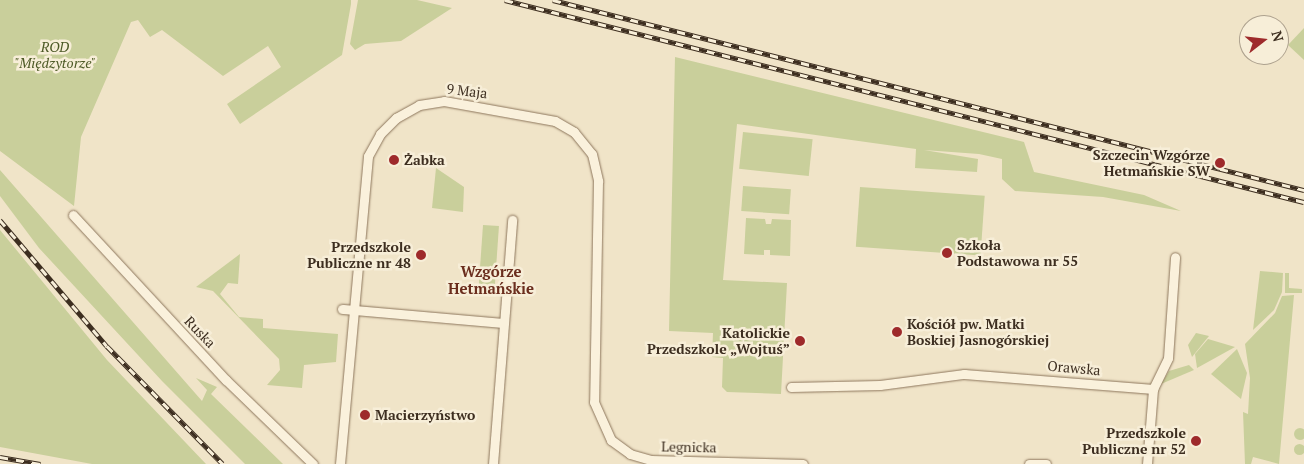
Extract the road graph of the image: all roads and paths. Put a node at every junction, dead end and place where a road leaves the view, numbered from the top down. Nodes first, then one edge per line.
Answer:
1 (73, 215) dead end
2 (512, 220) dead end
3 (1175, 257) dead end
4 (342, 309) dead end
5 (354, 313) junction
6 (501, 324) junction
7 (791, 387) dead end
8 (1153, 389) junction
9 (596, 412) joint
10 (313, 464) edge
11 (340, 464) edge
12 (493, 464) edge
13 (803, 464) edge
14 (1029, 464) edge
15 (1046, 464) edge
16 (1147, 464) edge

1 - 10 street, Ruska
2 - 6 street
3 - 8 street
4 - 5 street
5 - 6 street
5 - 9 street, 9 Maja
5 - 11 street, 9 Maja
6 - 12 street
7 - 8 street, Orawska
8 - 16 street
9 - 13 street, Legnicka
14 - 15 street

